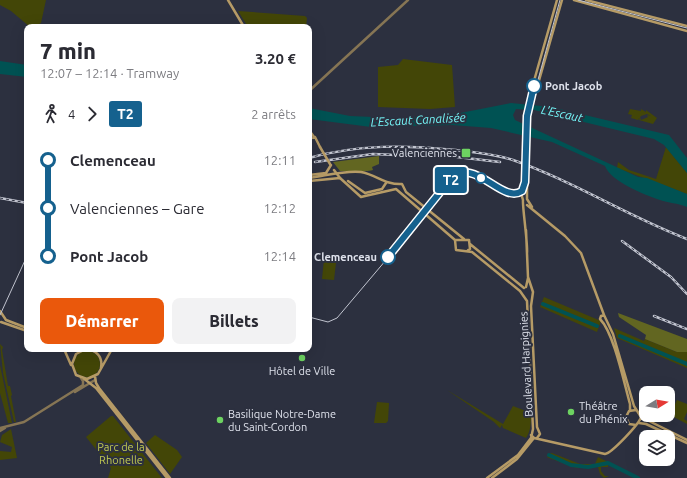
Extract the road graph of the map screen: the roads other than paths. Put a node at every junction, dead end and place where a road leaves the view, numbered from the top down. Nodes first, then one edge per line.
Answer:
1 (228, 0) edge
2 (408, 0) edge
3 (557, 0) edge
4 (574, 0) edge
5 (586, 0) edge
6 (562, 1) edge
7 (242, 24) edge
8 (687, 26) edge
9 (687, 31) edge
10 (312, 88) edge
11 (533, 97) junction
12 (312, 134) edge
13 (330, 164) junction
14 (312, 177) edge
15 (340, 177) junction
16 (312, 178) edge
17 (312, 178) edge
18 (526, 180) junction
19 (353, 184) junction
20 (386, 185) junction
21 (351, 187) junction
22 (404, 188) junction
23 (388, 190) junction
24 (399, 191) junction
25 (365, 192) junction
26 (365, 196) junction
27 (523, 200) junction
28 (527, 204) junction
29 (523, 205) junction
30 (426, 208) junction
31 (430, 211) junction
32 (423, 212) junction
33 (426, 215) junction
34 (525, 216) junction
35 (465, 239) junction
36 (455, 240) junction
37 (470, 243) junction
38 (468, 250) junction
39 (528, 277) junction
40 (525, 288) junction
41 (531, 288) junction
42 (522, 294) junction
43 (531, 297) junction
44 (526, 298) junction
45 (0, 312) edge
46 (3, 316) junction
47 (605, 317) junction
48 (603, 321) junction
49 (1, 323) edge
50 (24, 329) edge
51 (24, 329) edge
52 (65, 352) edge
53 (80, 352) edge
54 (95, 352) edge
55 (110, 352) edge
56 (72, 368) junction
57 (101, 370) junction
58 (82, 378) junction
59 (95, 378) junction
60 (91, 383) junction
61 (69, 395) junction
62 (636, 410) junction
63 (630, 411) junction
64 (639, 412) edge
65 (651, 422) edge
66 (19, 424) junction
67 (630, 424) junction
68 (638, 424) junction
69 (0, 428) edge
70 (631, 430) junction
71 (0, 431) edge
72 (533, 431) junction
73 (539, 433) junction
74 (531, 435) junction
75 (535, 438) junction
76 (545, 440) junction
77 (687, 440) edge
78 (687, 443) edge
79 (167, 478) edge
80 (170, 478) edge
81 (487, 478) edge
82 (492, 478) edge

1 - 7 main road
2 - 10 street
3 - 11 main road
4 - 9 main road
5 - 8 main road
6 - 11 main road
11 - 18 main road, bridge
12 - 13 main road, bridge
13 - 14 main road
13 - 15 main road, bridge
15 - 16 main road
15 - 19 main road
15 - 21 main road
17 - 20 main road
18 - 27 main road, Boulevard Harpignies
18 - 28 main road, Boulevard Harpignies
19 - 21 main road
19 - 25 main road
20 - 22 main road
20 - 23 main road
20 - 25 main road
21 - 26 main road
22 - 24 main road
22 - 30 main road
23 - 24 main road
23 - 26 main road
24 - 32 main road
25 - 26 main road
27 - 28 main road
27 - 29 main road, Boulevard Harpignies
28 - 29 main road
28 - 34 main road, Boulevard Harpignies
28 - 47 main road
29 - 34 main road, Boulevard Harpignies
30 - 31 main road
30 - 32 main road
31 - 33 main road
31 - 35 main road
32 - 33 main road
33 - 36 main road
34 - 39 main road, Boulevard Harpignies
35 - 36 main road
35 - 37 main road
36 - 38 main road
37 - 38 main road
37 - 40 main road
38 - 42 main road
39 - 40 main road, Boulevard Harpignies
39 - 41 main road, Boulevard Harpignies
40 - 41 main road
40 - 42 main road, Boulevard Harpignies
41 - 43 main road, Boulevard Harpignies
42 - 44 main road, Boulevard Harpignies
43 - 44 main road, Boulevard Harpignies
43 - 73 main road, Boulevard Harpignies
44 - 72 main road, Boulevard Harpignies
45 - 46 main road
46 - 49 main road
46 - 50 main road
47 - 48 main road
47 - 48 main road
47 - 62 main road
48 - 63 main road
49 - 51 main road
52 - 56 main road
53 - 56 main road
54 - 57 main road
55 - 57 main road
56 - 58 main road
57 - 59 main road
58 - 59 main road
58 - 60 main road
58 - 61 street
59 - 60 street
59 - 80 main road
60 - 61 street
60 - 79 main road
61 - 66 street
62 - 63 main road
62 - 64 main road
63 - 67 main road
65 - 77 main road
66 - 69 street
66 - 71 street
67 - 68 main road
67 - 70 main road
68 - 70 main road
68 - 78 main road
70 - 76 main road
72 - 73 main road
72 - 74 main road
73 - 75 main road
73 - 76 main road
74 - 75 main road
74 - 81 main road
75 - 76 main road
75 - 82 main road

